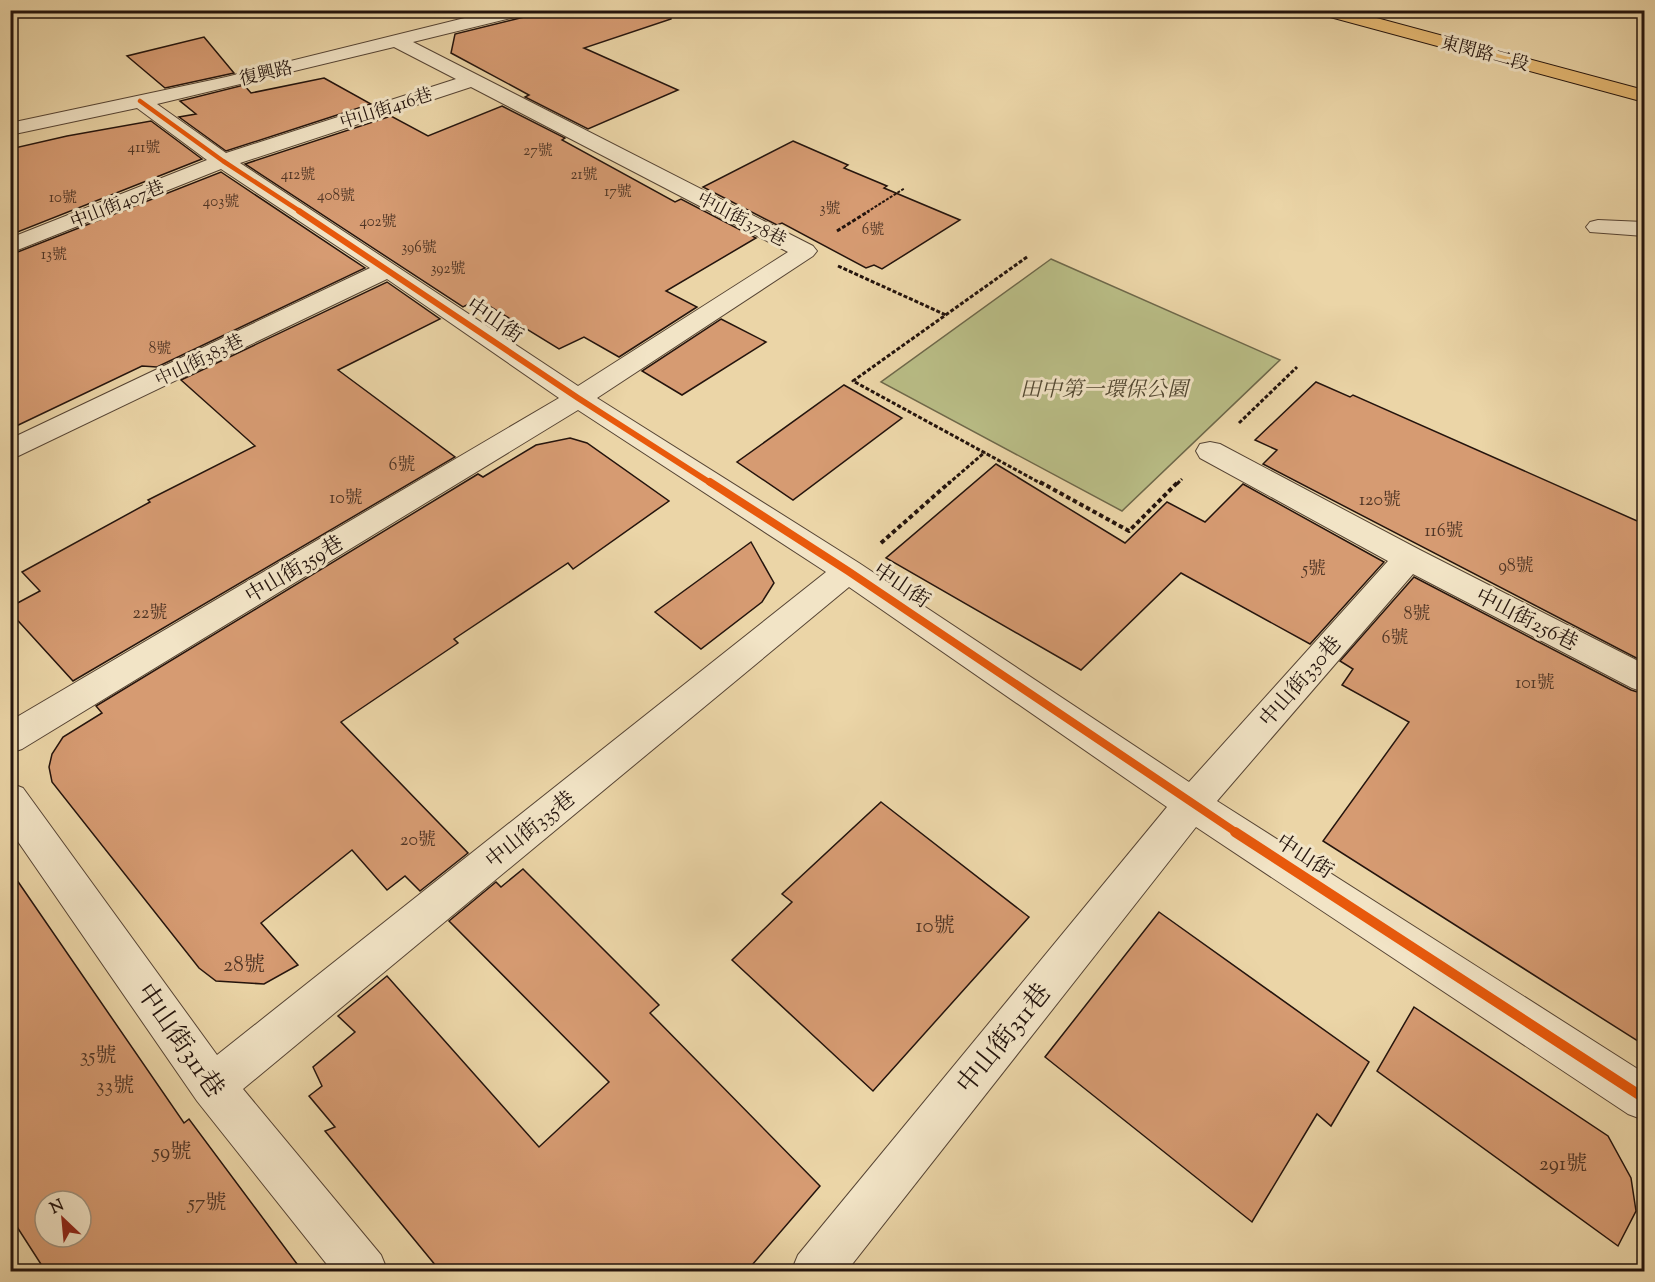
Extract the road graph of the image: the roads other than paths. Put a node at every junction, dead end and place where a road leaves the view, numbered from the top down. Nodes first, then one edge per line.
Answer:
1 (521, 10) edge
2 (1325, 10) edge
3 (398, 42) junction
4 (471, 81) junction
5 (1644, 96) edge
6 (140, 101) junction
7 (10, 129) edge
8 (223, 161) junction
9 (1598, 227) dead end
10 (1644, 230) edge
11 (10, 246) edge
12 (388, 269) junction
13 (578, 398) junction
14 (10, 451) edge
15 (1210, 451) road end
16 (1409, 558) junction
17 (848, 571) junction
18 (1644, 679) edge
19 (10, 739) edge
20 (10, 799) edge
21 (1192, 804) junction
22 (212, 1086) junction
23 (1644, 1098) edge
24 (364, 1272) edge
25 (815, 1272) edge

1 - 3 street, 復興路
2 - 5 main road, 東閔路二段
3 - 4 street, 中山街416巷
3 - 6 street, 復興路
4 - 8 street, 中山街416巷
4 - 13 street, 中山街378巷
6 - 7 street, 復興路
6 - 8 street, 中山街
8 - 11 street, 中山街407巷
8 - 12 street, 中山街
9 - 10 street
12 - 13 street, 中山街
12 - 14 street, 中山街383巷
13 - 17 street, 中山街
13 - 19 street, 中山街359巷
15 - 16 street, 中山街256巷
16 - 18 street, 中山街256巷
16 - 21 street, 中山街330巷
17 - 21 street, 中山街
17 - 22 street, 中山街335巷
20 - 22 street, 中山街311巷
21 - 23 street, 中山街
21 - 25 street, 中山街311巷
22 - 24 street, 中山街311巷

